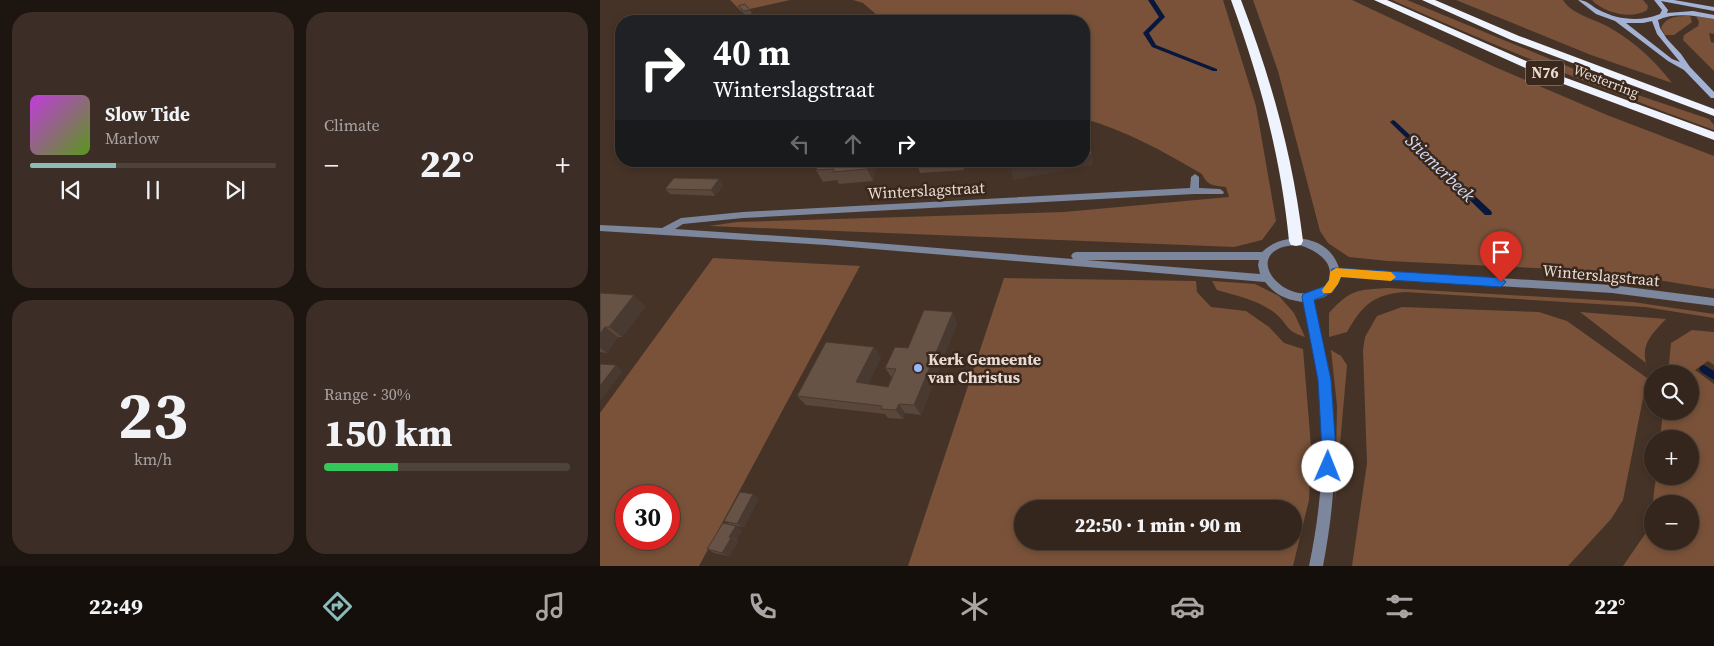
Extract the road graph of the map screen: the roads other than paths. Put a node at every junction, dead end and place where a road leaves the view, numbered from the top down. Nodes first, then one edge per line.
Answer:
1 (1236, 0) edge
2 (1379, 0) edge
3 (1427, 0) edge
4 (1581, 0) edge
5 (1657, 0) edge
6 (1664, 0) edge
7 (1714, 9) edge
8 (1663, 15) junction
9 (1714, 17) edge
10 (1616, 18) junction
11 (1655, 20) junction
12 (1687, 68) junction
13 (1714, 96) edge
14 (1714, 112) edge
15 (1714, 136) edge
16 (1195, 176) dead end
17 (1194, 191) junction
18 (1220, 192) dead end
19 (600, 228) edge
20 (664, 232) junction
21 (1296, 241) junction
22 (1264, 256) junction
23 (1010, 257) junction
24 (1336, 272) junction
25 (1265, 278) junction
26 (1308, 297) junction
27 (1714, 302) edge
28 (1316, 566) edge

1 - 21 highway
2 - 15 highway, Westerring / N76
3 - 14 highway, Westerring / N76
4 - 10 street
5 - 8 street
6 - 7 street
8 - 9 street
8 - 11 street
10 - 11 street
10 - 12 street
11 - 12 street
12 - 13 street
16 - 17 street
17 - 18 street, Winterslagstraat
17 - 20 street, Winterslagstraat
19 - 20 street
20 - 23 street
21 - 22 street
21 - 24 street
22 - 23 street
22 - 25 street
23 - 25 street
24 - 26 street
24 - 27 street, Winterslagstraat
25 - 26 street
26 - 28 street

